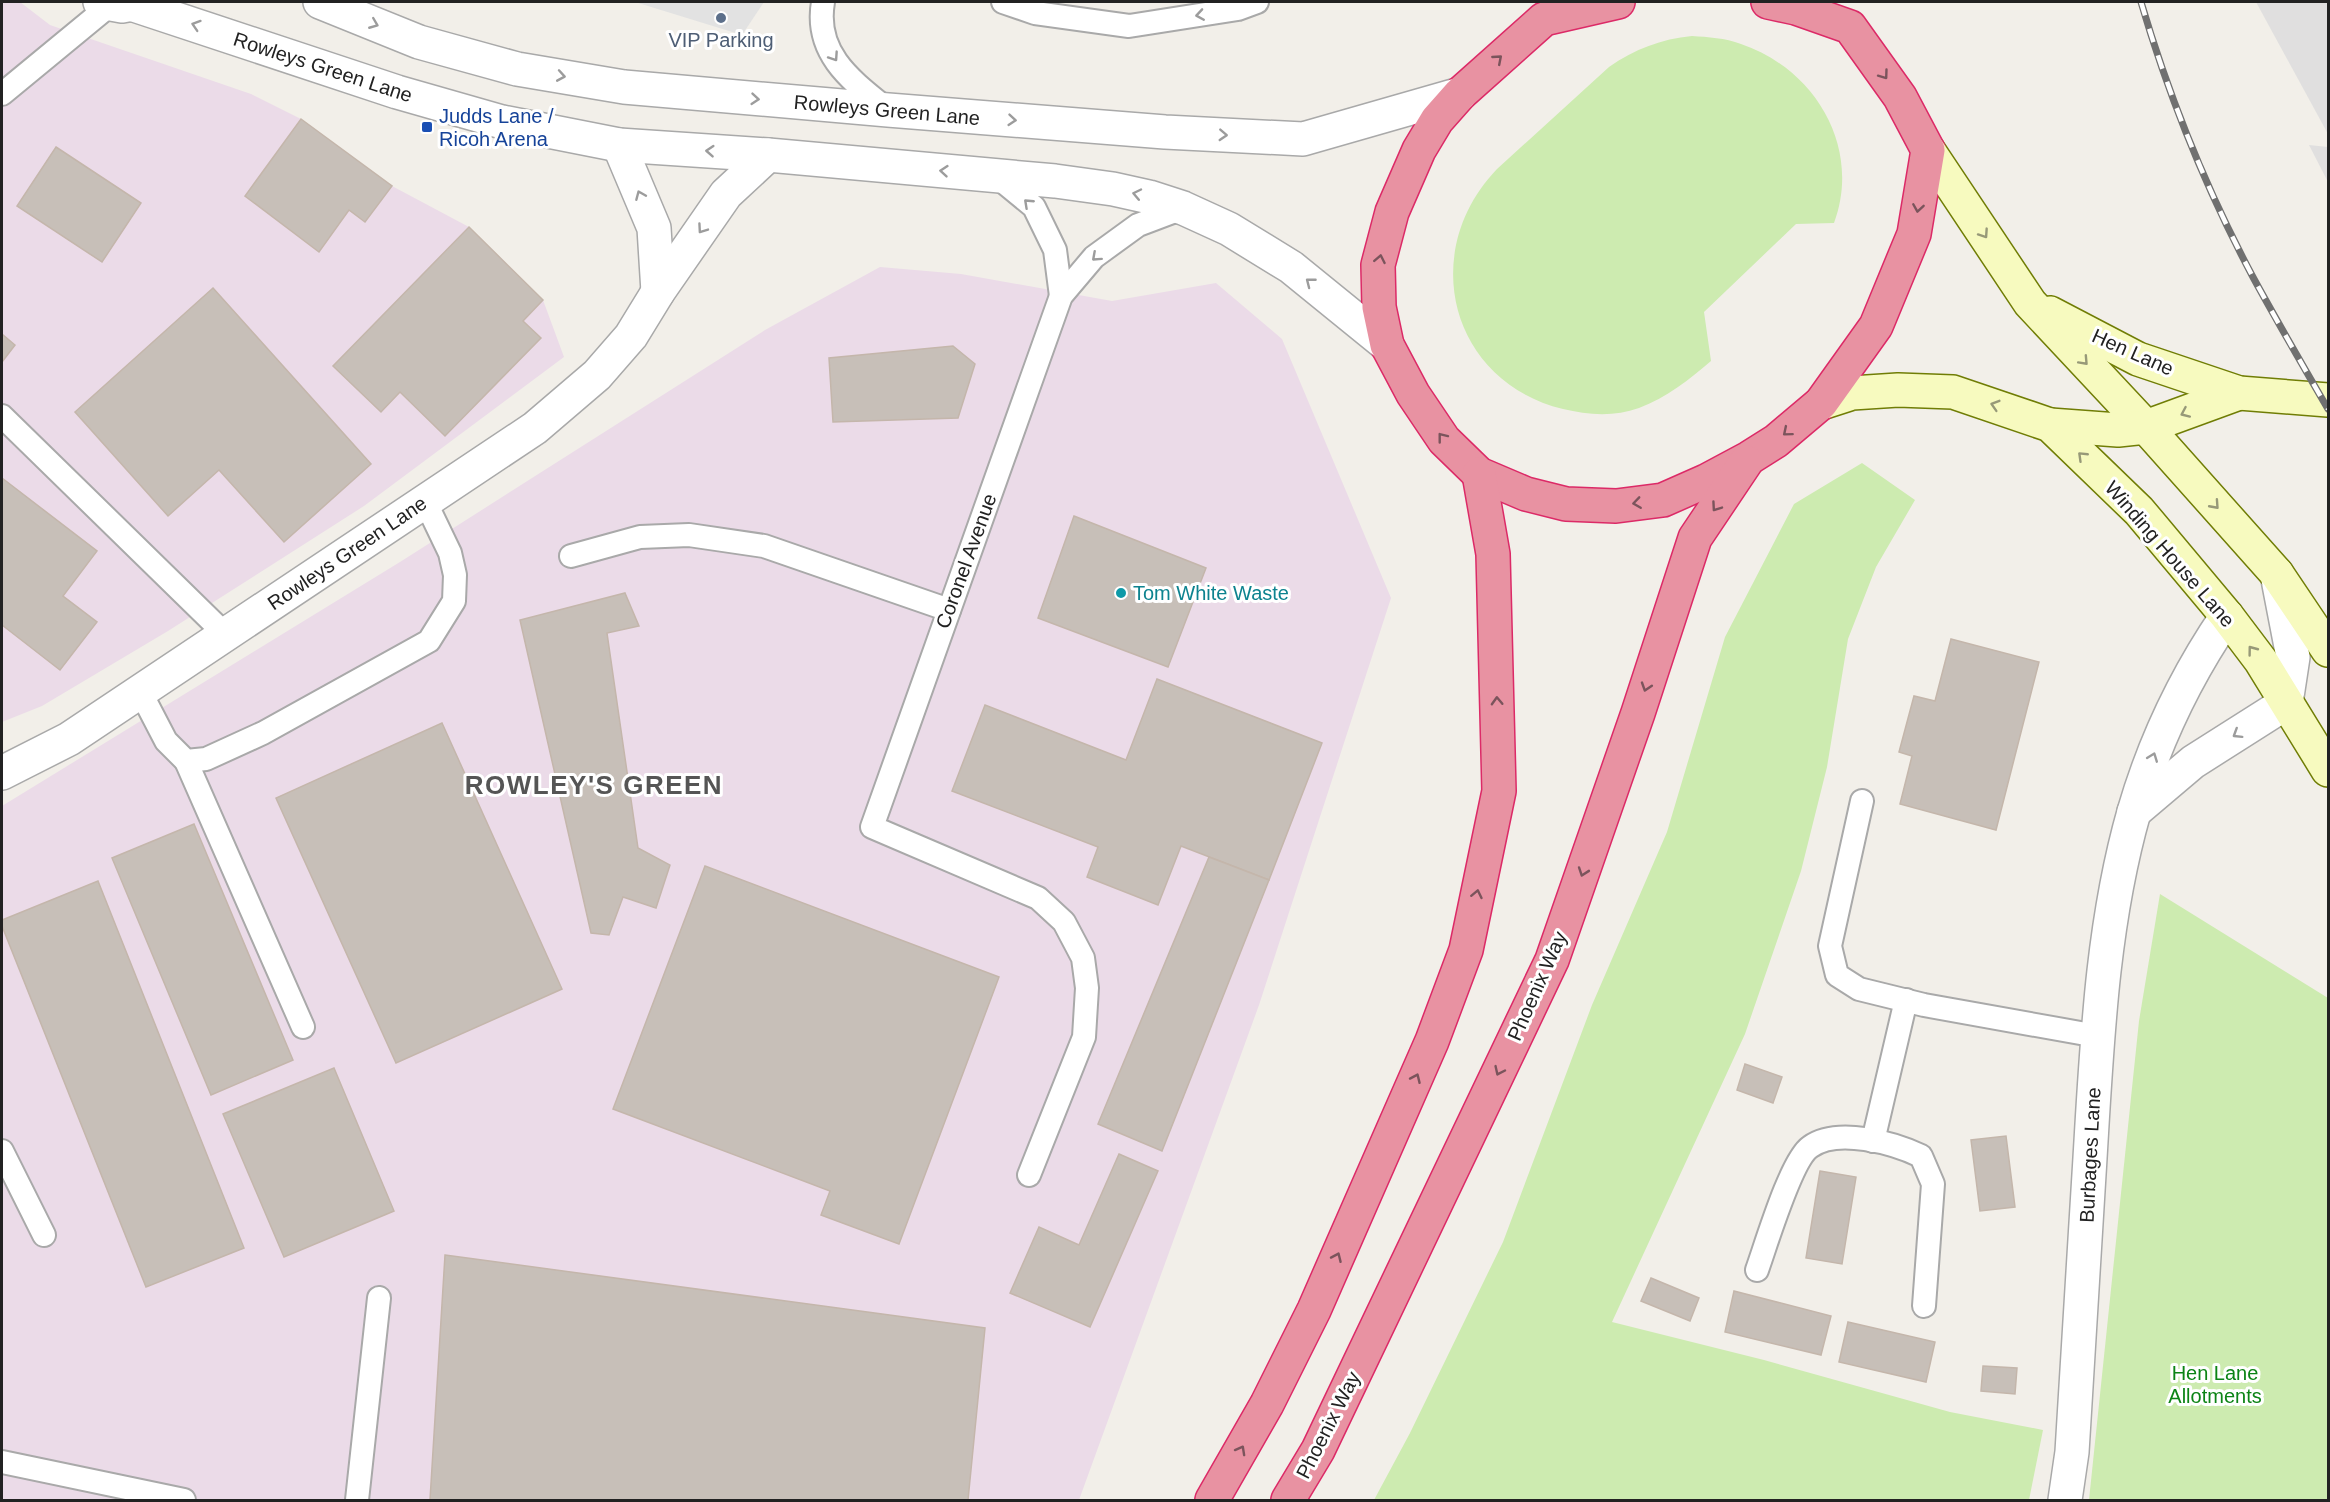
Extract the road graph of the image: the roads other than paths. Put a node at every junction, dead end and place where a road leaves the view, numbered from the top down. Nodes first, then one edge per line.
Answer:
1 (320, 2) edge
2 (823, 2) edge
3 (1003, 2) edge
4 (1257, 2) edge
5 (1618, 2) edge
6 (1768, 2) edge
7 (122, 3) edge
8 (1550, 10) edge
9 (1846, 14) edge
10 (2, 94) edge
11 (1460, 94) junction
12 (888, 110) junction
13 (619, 144) junction
14 (1928, 150) junction
15 (768, 155) junction
16 (995, 175) junction
17 (1183, 208) junction
18 (658, 292) junction
19 (1061, 296) junction
20 (2030, 303) junction
21 (1388, 345) junction
22 (2240, 393) junction
23 (2328, 400) edge
24 (1821, 403) junction
25 (2, 416) edge
26 (2050, 425) junction
27 (2145, 427) junction
28 (1749, 458) junction
29 (1479, 474) junction
30 (425, 501) junction
31 (571, 556) dead end
32 (2277, 574) junction
33 (949, 610) junction
34 (2227, 616) junction
35 (225, 634) junction
36 (2328, 650) edge
37 (140, 691) junction
38 (2286, 703) junction
39 (186, 761) junction
40 (2328, 770) edge
41 (2, 773) edge
42 (1862, 801) dead end
43 (2134, 812) junction
44 (1906, 1000) junction
45 (303, 1027) dead end
46 (2097, 1036) junction
47 (1873, 1141) junction
48 (2, 1150) edge
49 (1029, 1175) dead end
50 (44, 1235) dead end
51 (1757, 1270) dead end
52 (379, 1298) dead end
53 (1924, 1306) dead end
54 (2, 1462) edge
55 (184, 1500) edge
56 (357, 1500) edge
57 (1212, 1500) edge
58 (1288, 1500) edge
59 (2065, 1500) edge

1 -> 12 street, Rowleys Green Lane
2 -> 12 lane
4 -> 3 lane
5 - 8 highway
6 - 9 highway
7 - 10 lane
13 -> 7 street, Rowleys Green Lane
11 -> 8 highway
9 -> 14 highway
12 -> 11 street, Rowleys Green Lane
21 -> 11 highway
15 -> 13 street, Rowleys Green Lane
18 -> 13 street
14 -> 20 street
14 -> 24 highway
16 -> 15 street, Rowleys Green Lane
15 -> 18 street, Rowleys Green Lane
17 -> 16 street, Rowleys Green Lane
19 -> 16 lane, Coronel Avenue
17 -> 19 lane, Coronel Avenue
21 -> 17 street, Rowleys Green Lane
18 - 30 street, Rowleys Green Lane
19 - 33 lane, Coronel Avenue
20 - 22 street, Hen Lane
20 -> 27 street
29 -> 21 highway
22 - 23 street, Hen Lane
22 -> 27 street, Hen Lane
26 -> 24 street, Winding House Lane
24 -> 28 highway
25 - 35 lane
26 - 27 street, Hen Lane
34 -> 26 street, Winding House Lane
27 -> 32 street
28 -> 29 highway
28 -> 58 highway, Phoenix Way
57 -> 29 highway
30 - 35 street, Rowleys Green Lane
30 - 39 lane
31 - 33 lane
32 - 36 street
32 - 38 street
33 - 49 lane, Coronel Avenue
38 -> 34 street, Winding House Lane
43 -> 34 street, Burbages Lane
35 - 37 street, Rowleys Green Lane
37 - 39 lane
37 - 41 street, Rowleys Green Lane
38 - 40 street, Winding House Lane
38 -> 43 street
39 - 45 lane
42 - 44 lane
43 - 46 street, Burbages Lane
44 - 46 lane
44 - 47 lane
46 - 59 street, Burbages Lane
47 - 51 lane
47 - 53 lane
48 - 50 lane
52 - 56 lane
54 - 55 lane

